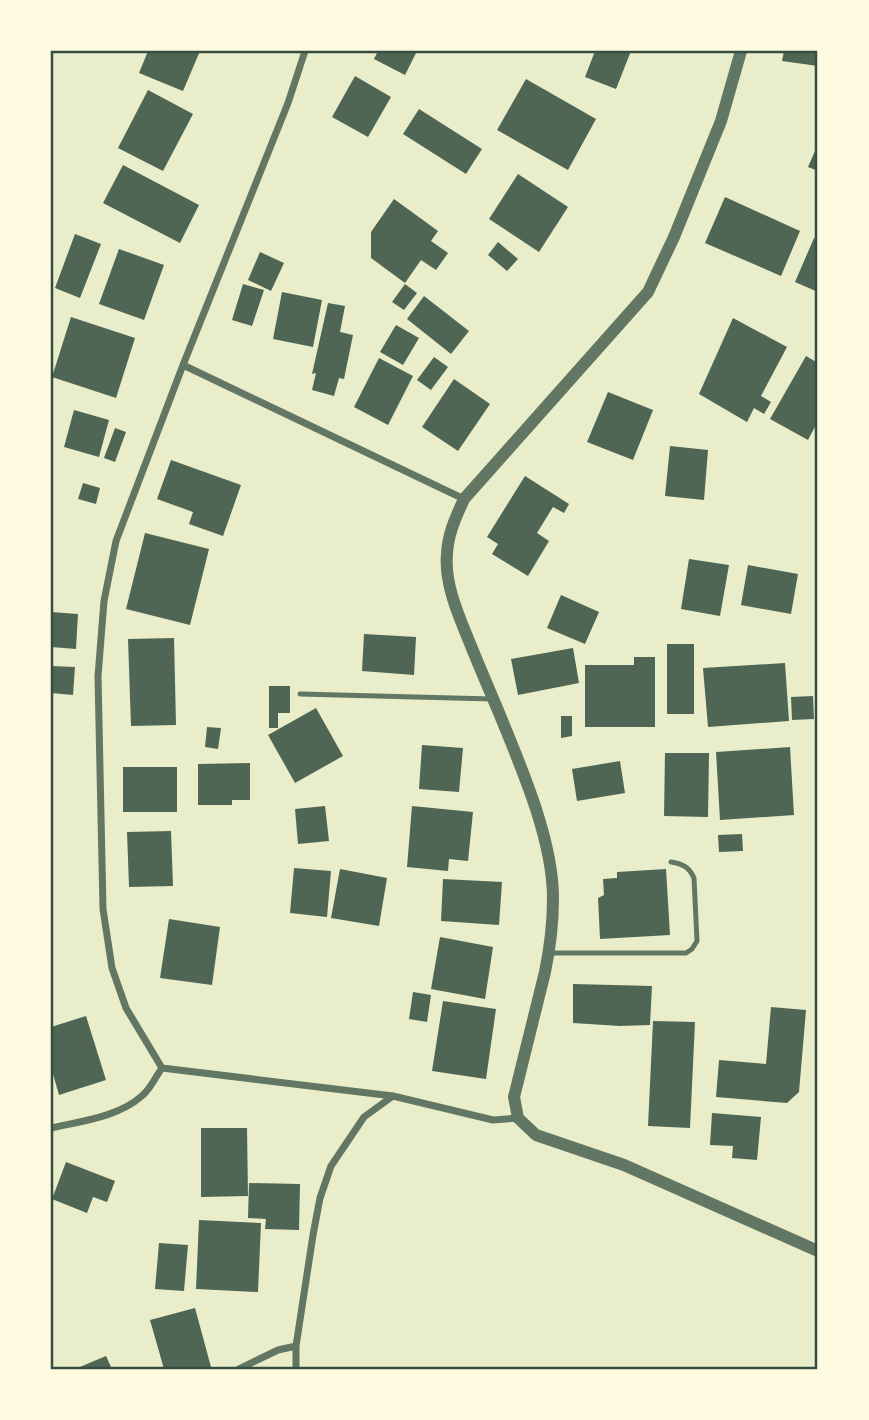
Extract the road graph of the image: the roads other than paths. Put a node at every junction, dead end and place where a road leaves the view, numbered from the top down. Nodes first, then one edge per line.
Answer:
1 (305, 51) edge
2 (741, 51) edge
3 (183, 365) junction
4 (464, 499) junction
5 (300, 694) dead end
6 (492, 699) junction
7 (671, 862) dead end
8 (549, 953) junction
9 (162, 1068) junction
10 (393, 1096) junction
11 (518, 1118) junction
12 (51, 1128) edge
13 (818, 1251) edge
14 (296, 1346) junction
15 (239, 1369) edge
16 (296, 1369) edge

1 - 3 street
2 - 4 street
3 - 4 street
3 - 9 street
4 - 6 street
5 - 6 lane
6 - 8 street
7 - 8 lane
8 - 11 street
9 - 10 street
9 - 12 street
10 - 11 street
10 - 14 street
11 - 13 street
14 - 15 street
14 - 16 street

